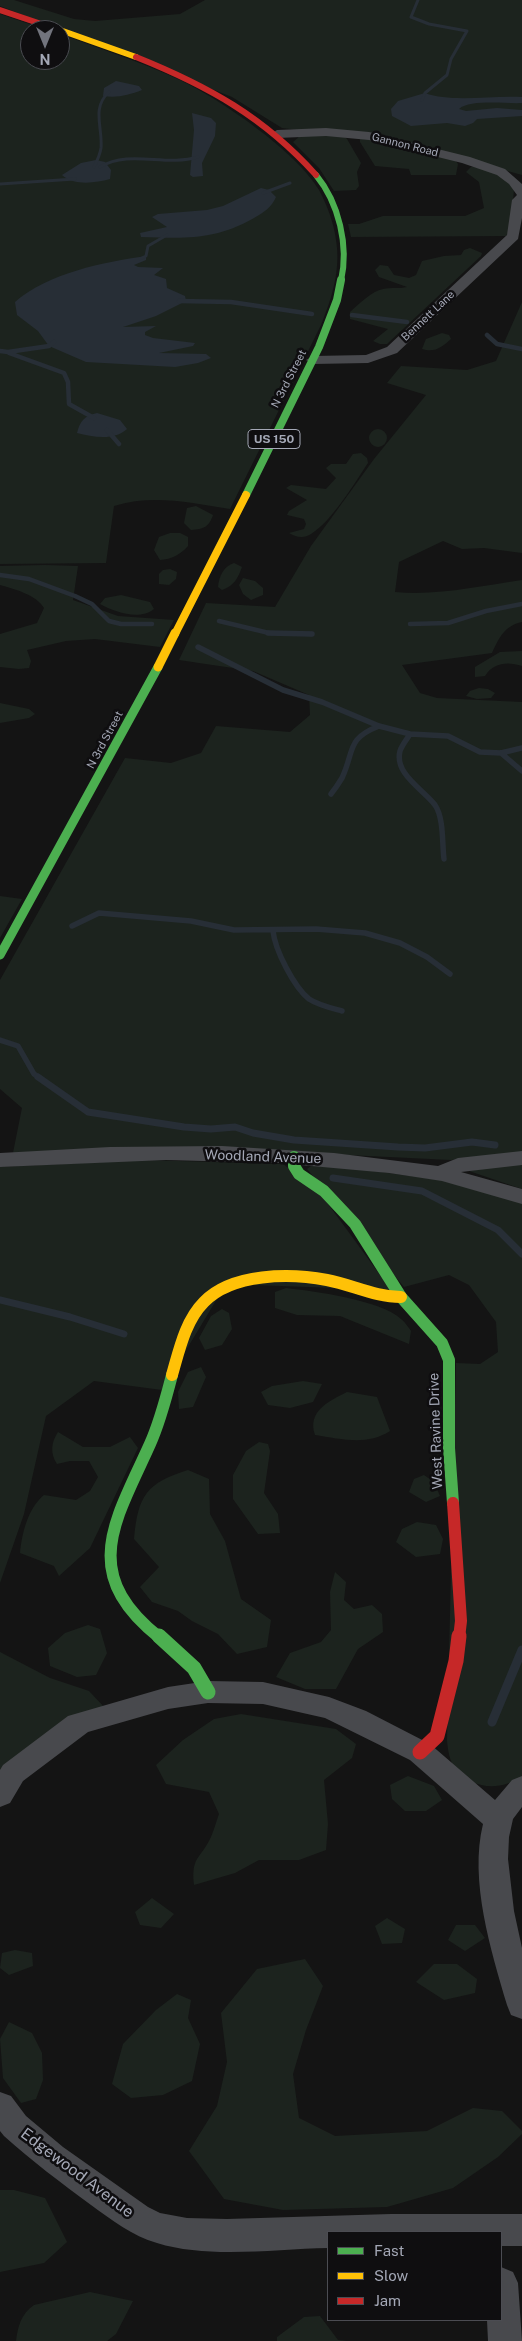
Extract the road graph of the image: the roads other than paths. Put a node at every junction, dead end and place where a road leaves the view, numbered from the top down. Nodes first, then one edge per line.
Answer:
1 (0, 10) edge
2 (30, 20) edge
3 (70, 34) edge
4 (277, 134) junction
5 (522, 193) edge
6 (522, 198) edge
7 (519, 228) edge
8 (313, 360) junction
9 (0, 955) edge
10 (294, 1157) junction
11 (522, 1158) edge
12 (0, 1160) edge
13 (443, 1174) junction
14 (522, 1197) edge
15 (401, 1297) junction
16 (208, 1692) junction
17 (420, 1752) junction
18 (522, 1788) edge
19 (0, 1795) edge
20 (498, 1820) junction
21 (522, 2005) edge
22 (0, 2106) edge
23 (358, 2231) edge
24 (504, 2231) edge
25 (327, 2232) edge
26 (502, 2298) edge
27 (505, 2341) edge

1 - 2 main road, N 3rd Street / US 150
3 - 4 main road, N 3rd Street / US 150
4 - 5 street, Gannon Road
4 - 8 main road, N 3rd Street / US 150
6 - 7 street
7 - 8 street, Bennett Lane
8 - 9 main road, N 3rd Street / US 150
10 - 12 street, Woodland Avenue
10 - 13 street, Woodland Avenue
10 - 15 main road, West Ravine Drive
11 - 13 street
13 - 14 street, Woodland Avenue
15 - 16 main road
15 - 17 main road, West Ravine Drive
16 - 17 street
16 - 19 street
17 - 20 street
18 - 20 street
20 - 21 street
22 - 25 street, Edgewood Avenue
23 - 24 street, Edgewood Avenue
26 - 27 street

